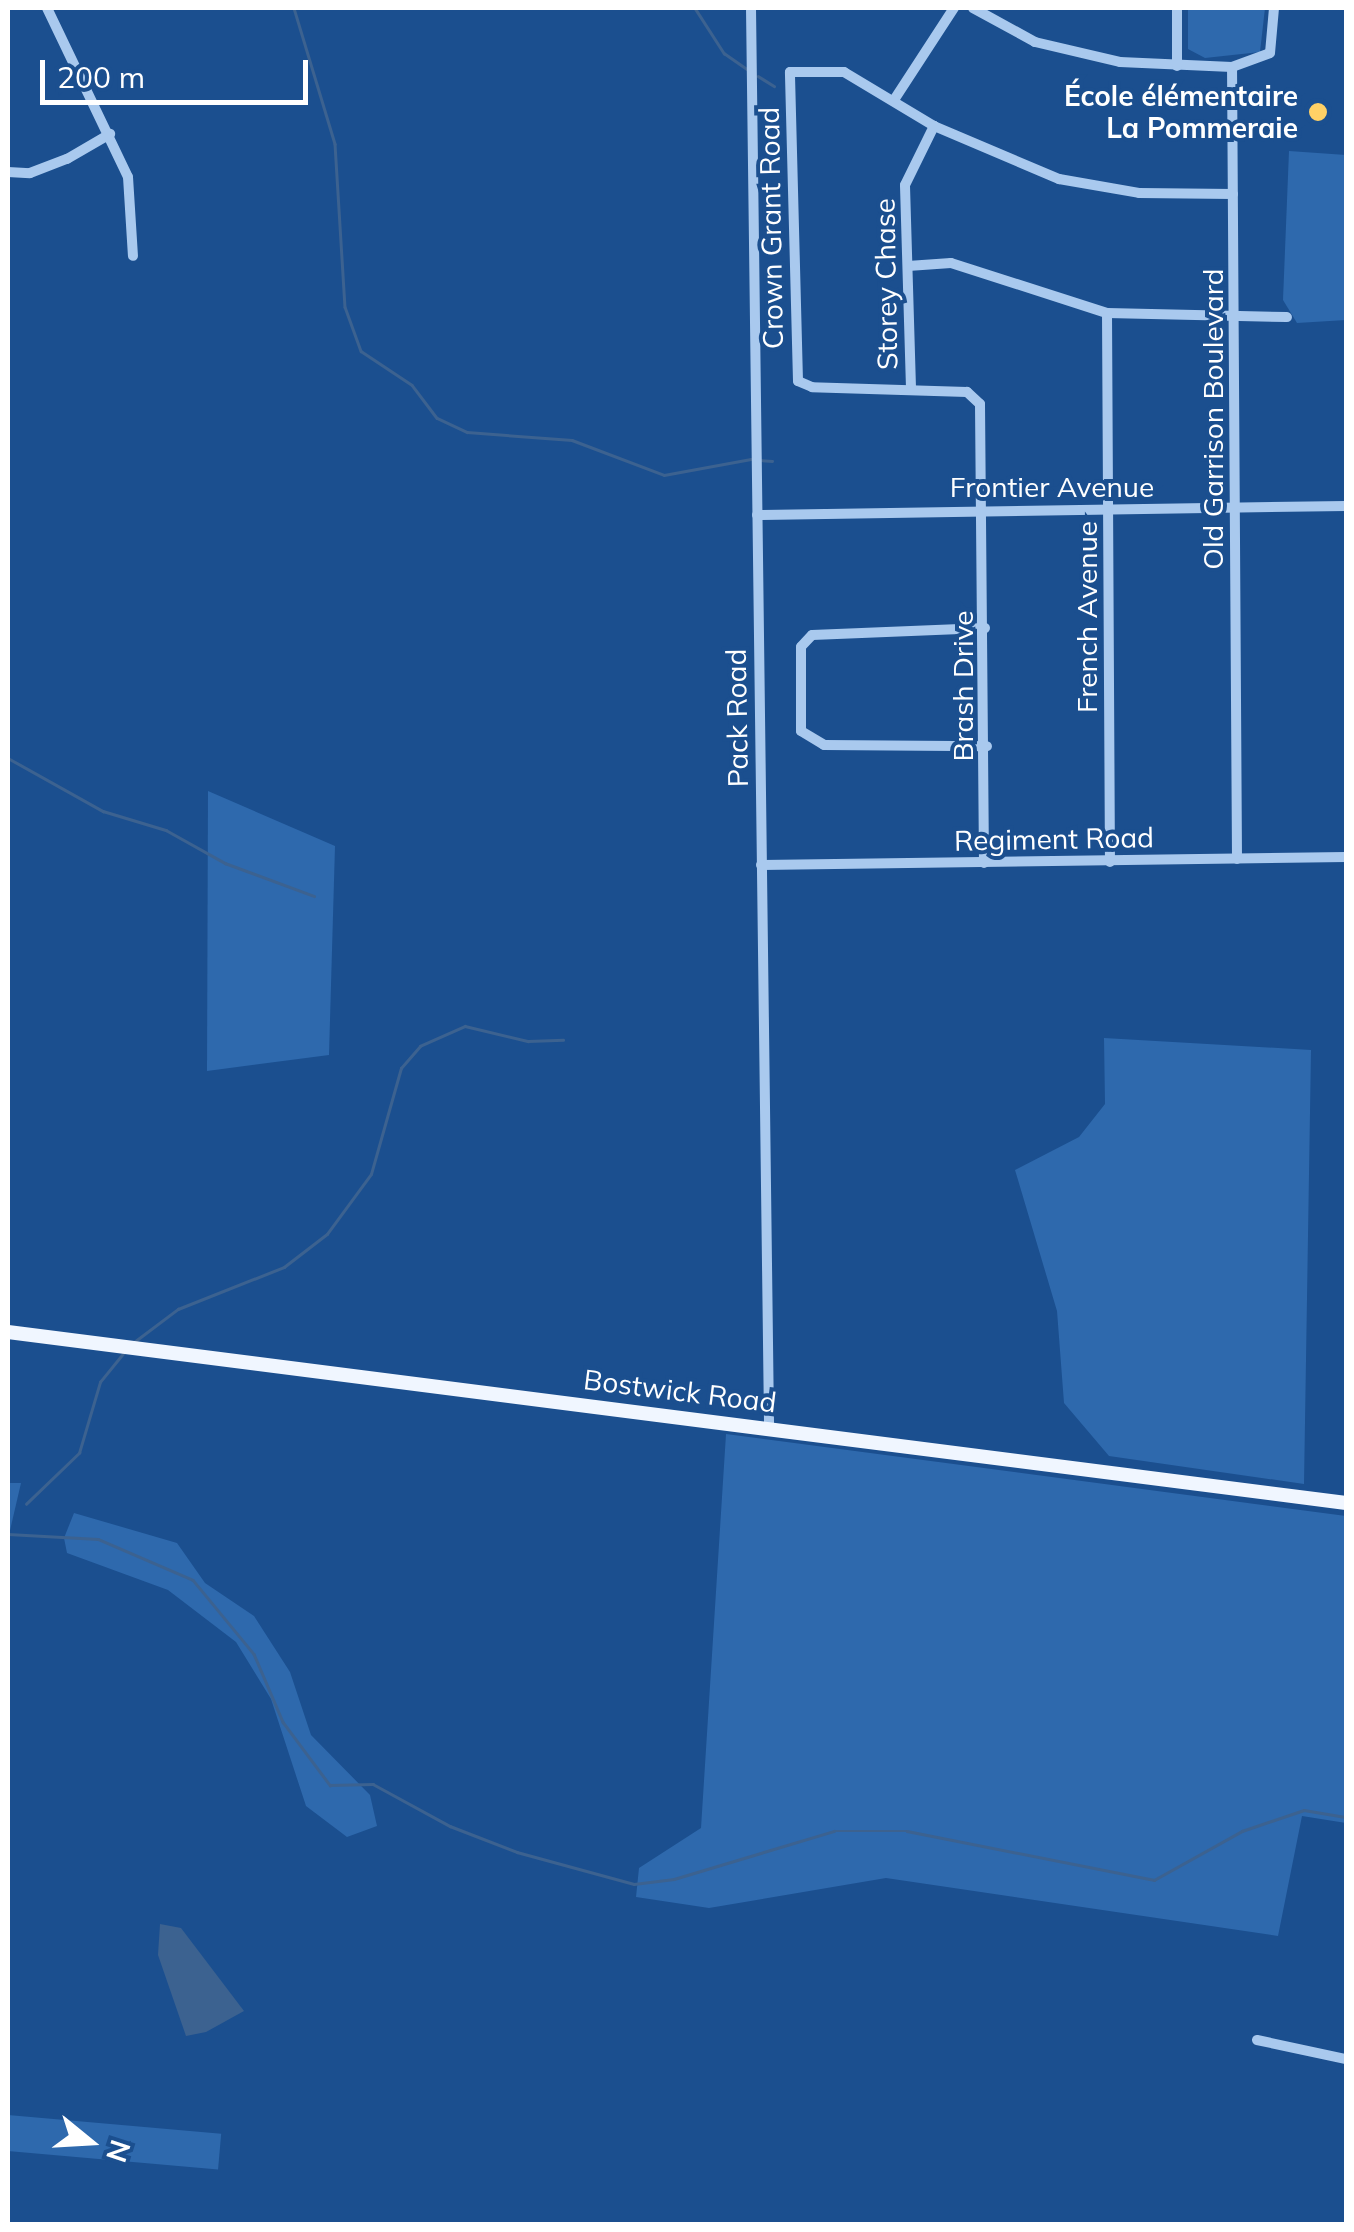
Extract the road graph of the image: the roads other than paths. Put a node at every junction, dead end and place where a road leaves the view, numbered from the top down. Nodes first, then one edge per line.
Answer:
1 (47, 8) edge
2 (751, 8) edge
3 (954, 8) edge
4 (973, 8) edge
5 (1177, 8) edge
6 (1274, 8) edge
7 (1177, 66) junction
8 (1232, 67) junction
9 (894, 100) junction
10 (934, 126) junction
11 (110, 134) junction
12 (8, 172) edge
13 (1233, 194) junction
14 (133, 256) dead end
15 (908, 266) junction
16 (1108, 313) junction
17 (1238, 318) junction
18 (1287, 318) dead end
19 (911, 388) junction
20 (1346, 506) edge
21 (1236, 507) junction
22 (984, 508) junction
23 (1109, 510) junction
24 (757, 515) junction
25 (986, 628) junction
26 (987, 746) junction
27 (1346, 857) edge
28 (1237, 859) junction
29 (1110, 862) junction
30 (984, 863) junction
31 (761, 864) junction
32 (8, 1332) edge
33 (769, 1428) junction
34 (1346, 1502) edge
35 (1257, 2040) dead end
36 (1346, 2059) edge

1 - 11 street
2 - 24 street, Pack Road
3 - 9 street
4 - 7 street
5 - 7 street
6 - 8 street
7 - 8 street
8 - 13 street, Old Garrison Boulevard
9 - 10 street, Crown Grant Road
9 - 19 street, Crown Grant Road
10 - 13 street, Crown Grant Road
10 - 15 street, Storey Chase
11 - 12 street
11 - 14 street
13 - 17 street, Old Garrison Boulevard
15 - 16 street
15 - 19 street, Storey Chase
16 - 17 street
16 - 23 street, French Avenue
17 - 18 street
17 - 21 street, Old Garrison Boulevard
19 - 22 street, Crown Grant Road
20 - 21 street, Frontier Avenue
21 - 23 street, Frontier Avenue
21 - 28 street, Old Garrison Boulevard
22 - 23 street, Frontier Avenue
22 - 24 street, Frontier Avenue
22 - 25 street, Brash Drive
23 - 29 street, French Avenue
24 - 31 street, Pack Road
25 - 26 street, Brash Drive
25 - 26 street
26 - 30 street, Brash Drive
27 - 28 street, Regiment Road
28 - 29 street, Regiment Road
29 - 30 street, Regiment Road
30 - 31 street, Regiment Road
31 - 33 street, Pack Road
32 - 33 main road, Bostwick Road
33 - 34 main road, Bostwick Road
35 - 36 street

